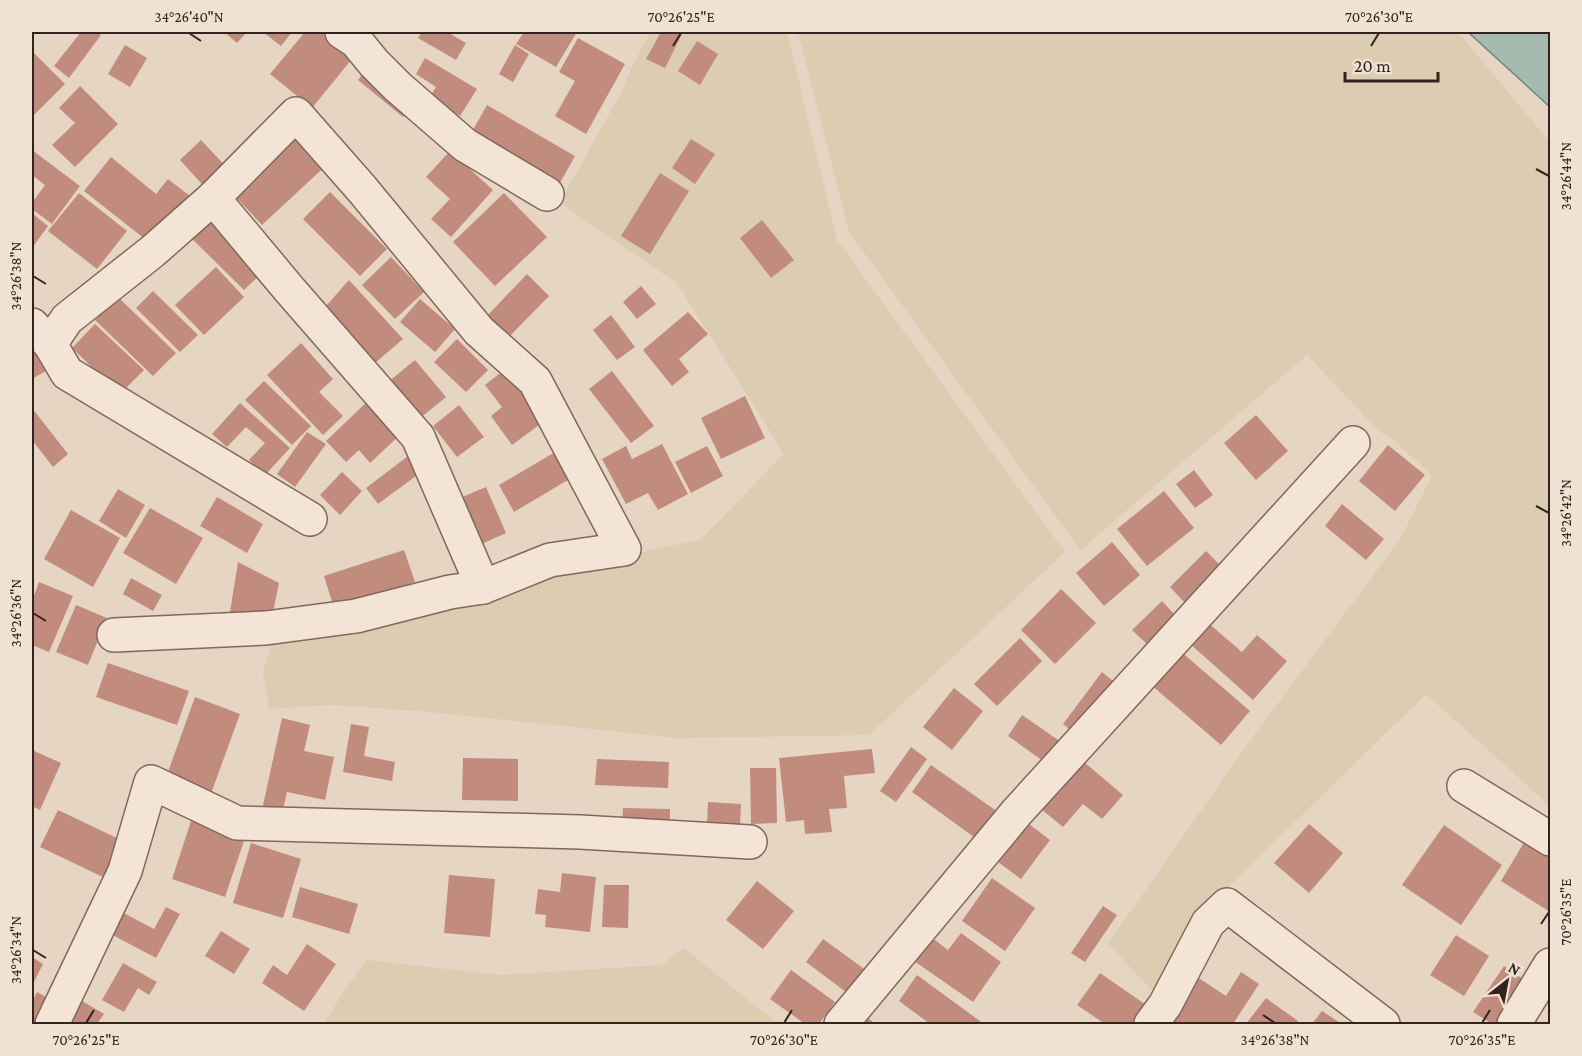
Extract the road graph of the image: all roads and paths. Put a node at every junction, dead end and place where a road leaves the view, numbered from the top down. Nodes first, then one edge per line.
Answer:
1 (342, 32) edge
2 (548, 194) dead end
3 (213, 198) junction
4 (40, 335) edge
5 (1353, 443) dead end
6 (310, 519) dead end
7 (483, 587) junction
8 (114, 635) dead end
9 (1464, 786) dead end
10 (1551, 839) edge
11 (750, 842) dead end
12 (1551, 965) edge
13 (52, 1024) edge
14 (841, 1024) edge
15 (1151, 1024) edge
16 (1383, 1024) edge
17 (1514, 1024) edge

1 - 2 street
3 - 4 street
3 - 7 street
3 - 7 street
4 - 6 street
5 - 14 street
7 - 8 street
9 - 10 street
11 - 13 street
12 - 17 street
15 - 16 street

